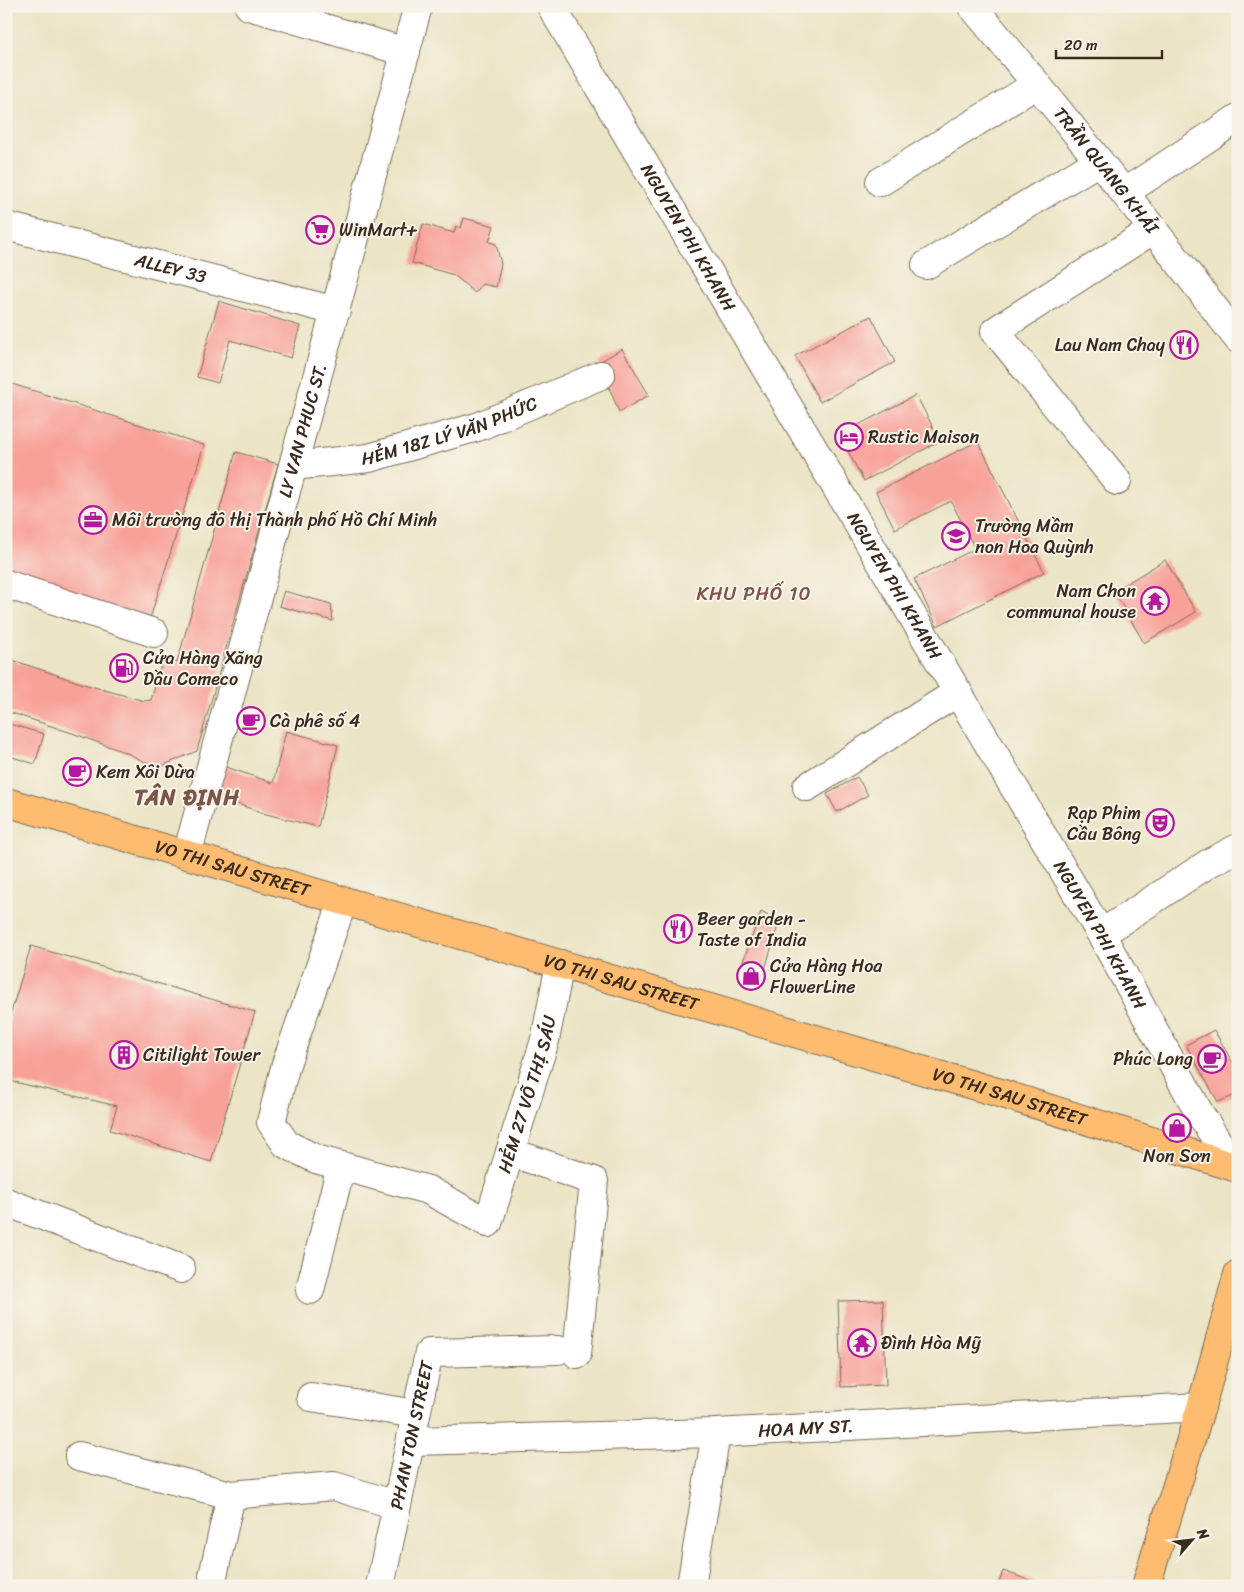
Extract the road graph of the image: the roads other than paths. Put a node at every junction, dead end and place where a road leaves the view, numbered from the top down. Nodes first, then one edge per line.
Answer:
1 (250, 6) edge
2 (418, 6) edge
3 (551, 6) edge
4 (972, 6) edge
5 (406, 52) junction
6 (1037, 84) junction
7 (1238, 118) edge
8 (1099, 161) junction
9 (880, 182) dead end
10 (1125, 192) junction
11 (6, 226) edge
12 (1154, 229) junction
13 (926, 265) dead end
14 (336, 311) junction
15 (1238, 339) edge
16 (601, 374) dead end
17 (293, 466) junction
18 (1117, 481) dead end
19 (6, 584) edge
20 (154, 633) dead end
21 (958, 692) junction
22 (807, 787) dead end
23 (6, 802) edge
24 (1238, 848) edge
25 (187, 855) junction
26 (343, 901) junction
27 (1101, 934) junction
28 (560, 964) junction
29 (510, 1152) junction
30 (341, 1166) junction
31 (1237, 1169) edge
32 (6, 1202) edge
33 (182, 1269) dead end
34 (1238, 1274) edge
35 (310, 1290) dead end
36 (311, 1397) dead end
37 (1201, 1408) junction
38 (416, 1414) junction
39 (716, 1433) junction
40 (411, 1441) junction
41 (79, 1456) dead end
42 (231, 1495) junction
43 (396, 1505) junction
44 (212, 1576) dead end
45 (691, 1584) edge
46 (380, 1586) edge
47 (1146, 1586) edge

1 - 5 street
2 - 5 street, LY VAN PHUC ST.
3 - 21 street, NGUYEN PHI KHANH
4 - 6 street, TRẦN QUANG KHẢI
5 - 14 street, LY VAN PHUC ST.
6 - 8 street, TRẦN QUANG KHẢI
6 - 9 street
7 - 10 street
8 - 10 street, TRẦN QUANG KHẢI
8 - 13 street
10 - 12 street, TRẦN QUANG KHẢI
11 - 14 street, ALLEY 33
12 - 15 street, TRẦN QUANG KHẢI
12 - 18 street
14 - 17 street, LY VAN PHUC ST.
16 - 17 street, HẺM 18Z LÝ VĂN PHỨC
17 - 25 street, LY VAN PHUC ST.
19 - 20 street
21 - 22 street
21 - 27 street, NGUYEN PHI KHANH
23 - 25 main road, VO THI SAU STREET
24 - 27 street
25 - 26 main road, VO THI SAU STREET
26 - 28 main road, VO THI SAU STREET
26 - 30 street
27 - 31 street, NGUYEN PHI KHANH
28 - 29 street, HẺM 27 VÕ THỊ SÁU
28 - 31 main road, VO THI SAU STREET
29 - 30 street, HẺM 27 VÕ THỊ SÁU
29 - 38 street, PHAN TON STREET
30 - 35 street
32 - 33 street
34 - 37 main road
36 - 38 street
37 - 39 street, HOA MY ST.
37 - 47 main road
38 - 40 street, PHAN TON STREET
39 - 40 street, HOA MY ST.
39 - 45 street
40 - 43 street, PHAN TON STREET
41 - 42 street
42 - 43 street
42 - 44 street
43 - 46 street, PHAN TON STREET

